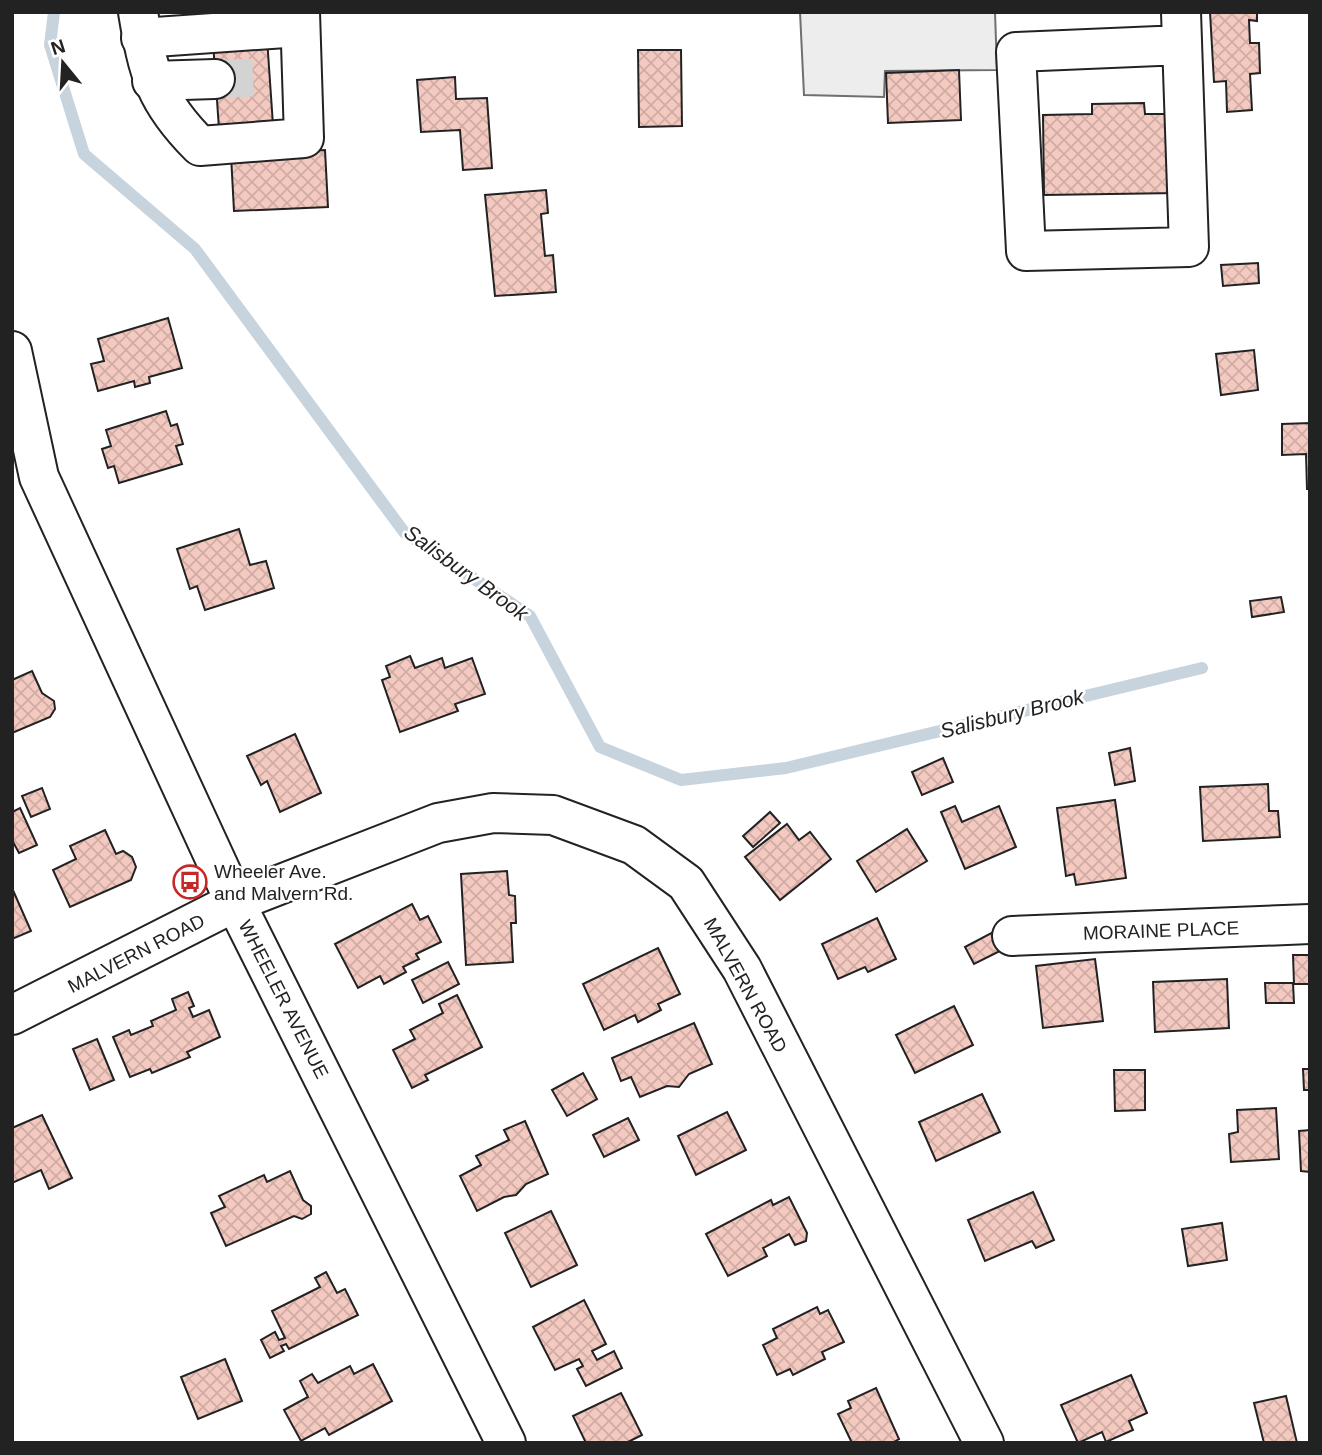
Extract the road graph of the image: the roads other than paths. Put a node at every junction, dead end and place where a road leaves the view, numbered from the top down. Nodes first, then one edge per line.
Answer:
1 (300, 20) edge
2 (139, 25) edge
3 (1182, 29) edge
4 (215, 79) tunnel mouth
5 (152, 81) junction
6 (12, 351) edge
7 (236, 902) junction
8 (1310, 924) edge
9 (1012, 936) dead end
10 (12, 1016) edge
11 (506, 1443) edge
12 (984, 1443) edge

1 - 2 street
1 - 5 street
2 - 5 street
3 - 3 street
4 - 5 street
6 - 7 street, WHEELER AVENUE
7 - 10 street, MALVERN ROAD
7 - 11 street, WHEELER AVENUE
7 - 12 street, MALVERN ROAD
8 - 9 street, MORAINE PLACE

